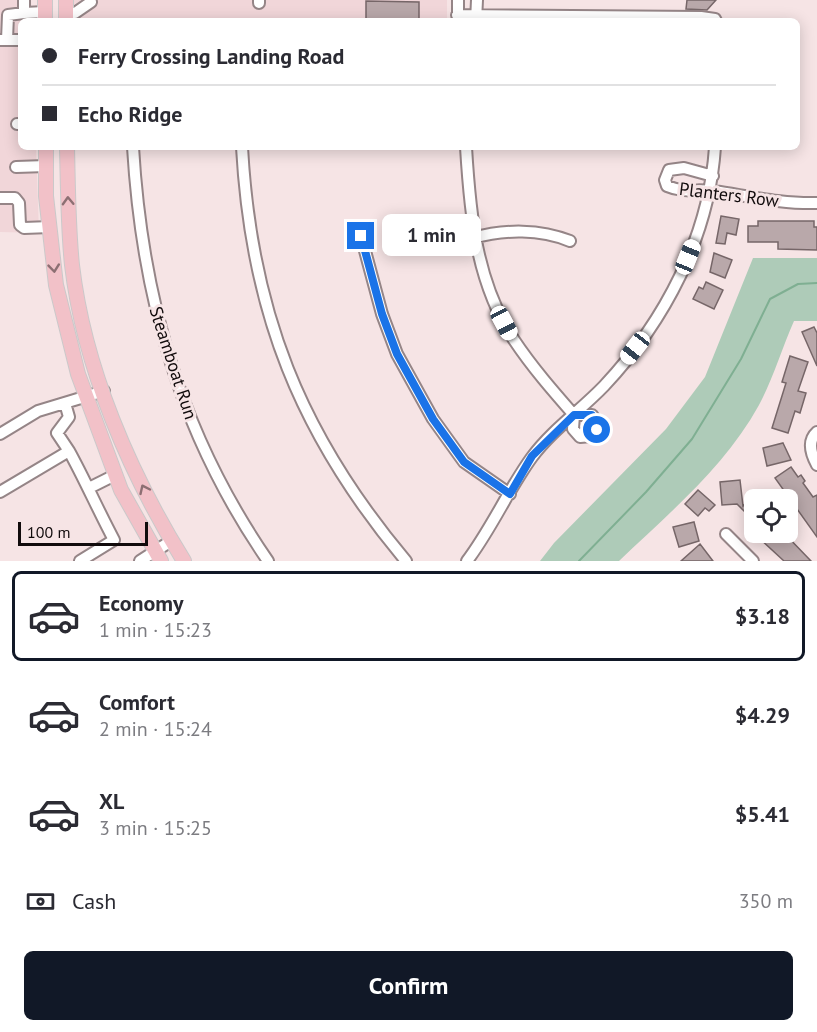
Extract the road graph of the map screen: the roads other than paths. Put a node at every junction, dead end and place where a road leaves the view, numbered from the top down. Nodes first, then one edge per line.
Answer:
1 (24, 0) edge
2 (458, 0) edge
3 (477, 0) edge
4 (91, 2) dead end
5 (45, 11) edge
6 (66, 11) edge
7 (24, 14) junction
8 (458, 18) edge
9 (476, 18) edge
10 (4, 40) edge
11 (46, 150) edge
12 (67, 150) edge
13 (134, 150) edge
14 (242, 150) edge
15 (466, 150) edge
16 (715, 150) edge
17 (46, 166) junction
18 (16, 167) dead end
19 (713, 176) junction
20 (710, 191) junction
21 (0, 198) edge
22 (817, 203) edge
23 (50, 227) junction
24 (361, 236) dead end
25 (473, 238) junction
26 (570, 241) dead end
27 (104, 391) junction
28 (86, 397) junction
29 (64, 404) junction
30 (574, 415) junction
31 (817, 432) edge
32 (0, 434) edge
33 (69, 451) junction
34 (817, 465) edge
35 (115, 475) junction
36 (89, 488) junction
37 (0, 492) edge
38 (510, 494) junction
39 (726, 534) dead end
40 (171, 541) junction
41 (158, 556) edge
42 (80, 561) edge
43 (140, 561) edge
44 (182, 561) edge
45 (268, 561) edge
46 (406, 561) edge
47 (467, 561) edge
48 (753, 561) edge

1 - 7 street
2 - 8 street
3 - 9 street
4 - 6 street
5 - 7 street
7 - 10 street
8 - 9 street
11 - 17 main road
27 -> 12 main road
13 - 45 street, Steamboat Run
14 - 46 street
15 - 25 street
16 - 19 street
17 - 18 street
17 - 23 main road
19 - 20 street
19 - 20 street, Planters Row
20 - 22 street, Planters Row
20 - 30 street
21 - 23 street
23 -> 28 main road
24 - 38 street
25 - 26 street
25 - 30 street
27 - 28 street
40 -> 27 main road
28 - 29 street
28 - 35 main road
29 - 32 street
29 - 33 street
30 - 38 street
31 - 34 street
33 - 36 street
33 - 37 street
35 - 36 street
35 - 41 main road
36 - 42 street
38 - 47 street
39 - 48 street
40 - 41 street
40 - 44 main road
41 - 43 street

